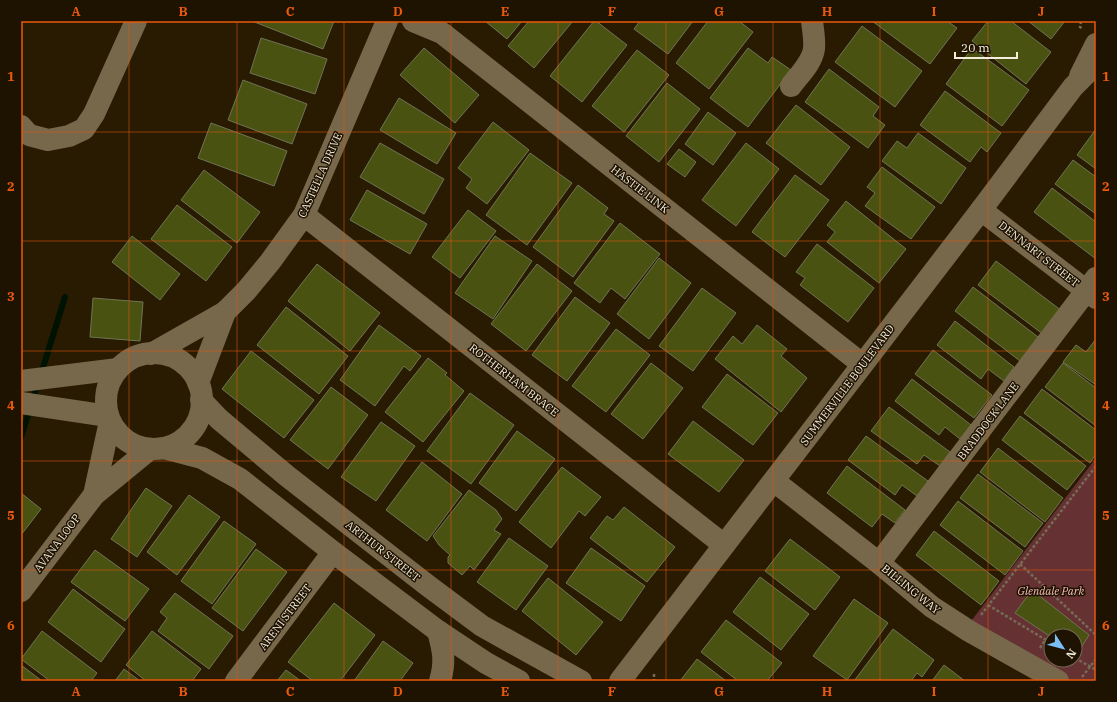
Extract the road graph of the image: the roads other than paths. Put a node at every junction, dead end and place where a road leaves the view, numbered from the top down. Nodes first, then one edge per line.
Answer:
1 (136, 21) edge
2 (387, 21) edge
3 (413, 21) edge
4 (812, 21) edge
5 (1096, 44) edge
6 (1096, 64) edge
7 (791, 86) dead end
8 (1074, 87) junction
9 (21, 126) edge
10 (982, 210) junction
11 (304, 215) junction
12 (1093, 289) edge
13 (224, 312) junction
14 (151, 354) junction
15 (862, 364) junction
16 (118, 369) junction
17 (21, 381) edge
18 (200, 391) junction
19 (21, 403) edge
20 (109, 419) junction
21 (157, 449) junction
22 (774, 481) junction
23 (94, 495) junction
24 (724, 545) junction
25 (333, 552) junction
26 (879, 563) junction
27 (21, 591) edge
28 (438, 631) junction
29 (236, 681) edge
30 (440, 681) edge
31 (519, 681) edge
32 (580, 681) edge
33 (620, 681) edge
34 (1058, 681) edge

1 - 9 street
2 - 11 street, CASTELLA DRIVE
3 - 15 street, HASTIE LINK
4 - 7 street
5 - 8 street, SUMMERVILLE BOULEVARD
6 - 8 street, SUMMERVILLE BOULEVARD
8 - 10 street, SUMMERVILLE BOULEVARD
10 - 12 street, DENNART STREET
10 - 15 street, SUMMERVILLE BOULEVARD
11 - 13 street, CASTELLA DRIVE
11 - 24 street, ROTHERHAM BRACE
12 - 26 street, BRADDOCK LANE
13 - 14 street, CASTELLA DRIVE
13 - 18 street, CASTELLA DRIVE
14 - 16 street
14 - 18 street
15 - 22 street, SUMMERVILLE BOULEVARD
16 - 17 street
16 - 20 street
18 - 21 street
18 - 32 street, ARTHUR STREET
19 - 20 street
20 - 21 street
20 - 23 street, AVANA LOOP
21 - 23 street, AVANA LOOP
21 - 25 street
22 - 24 street, SUMMERVILLE BOULEVARD
22 - 26 street, BILLING WAY
23 - 27 street, AVANA LOOP
24 - 33 street, SUMMERVILLE BOULEVARD
25 - 28 street
25 - 29 street, ARENI STREET
26 - 34 street, BILLING WAY
28 - 30 street
28 - 31 street

